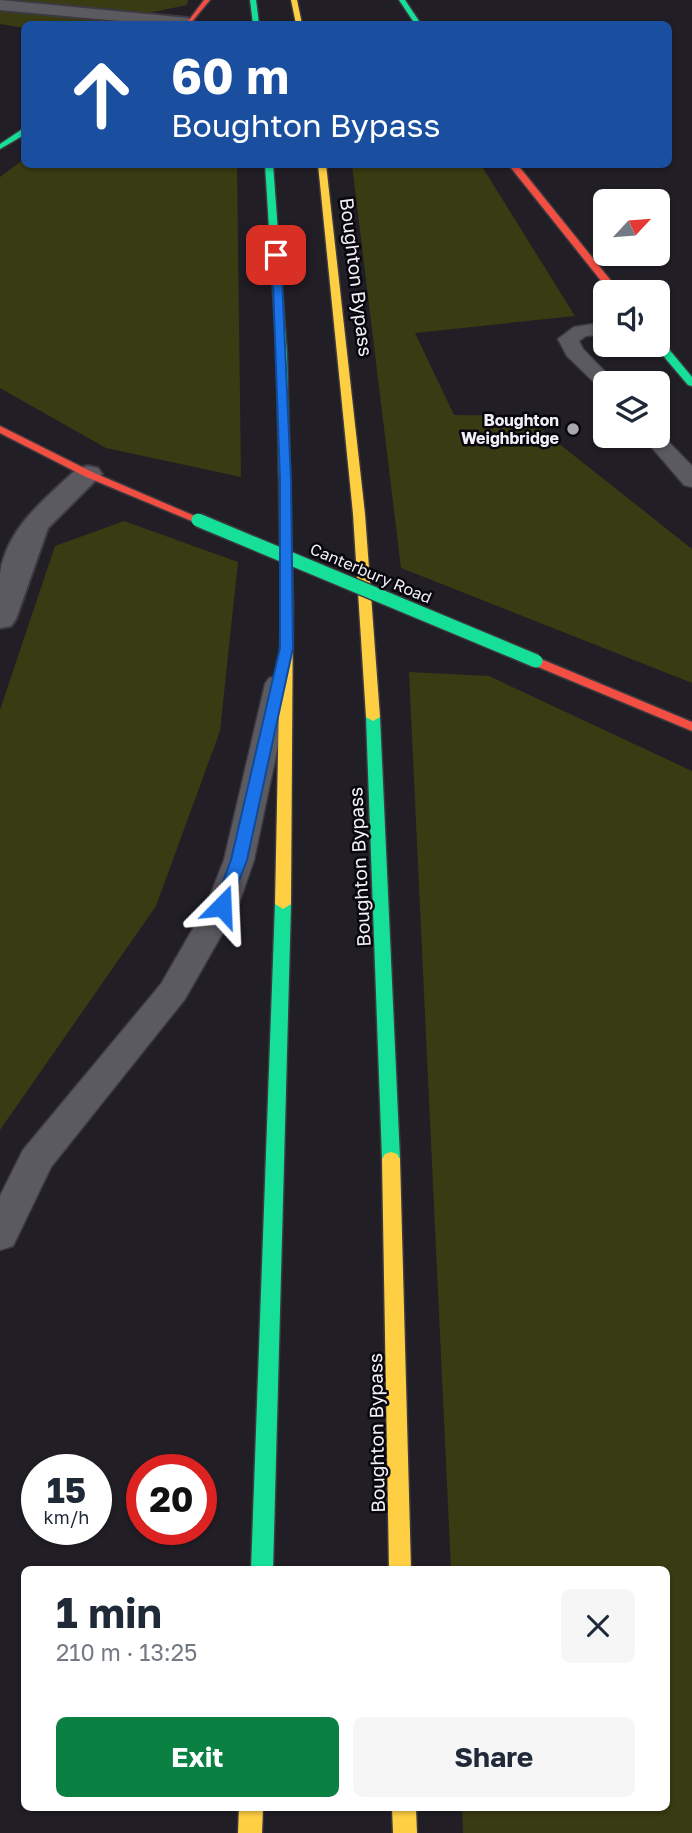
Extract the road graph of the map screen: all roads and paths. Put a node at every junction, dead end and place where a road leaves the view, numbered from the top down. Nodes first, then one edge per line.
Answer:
1 (207, 0) edge
2 (253, 0) edge
3 (294, 0) edge
4 (402, 0) edge
5 (0, 5) edge
6 (157, 21) edge
7 (190, 21) edge
8 (256, 21) edge
9 (298, 21) edge
10 (416, 21) edge
11 (21, 133) edge
12 (0, 146) edge
13 (269, 168) edge
14 (323, 168) edge
15 (515, 168) edge
16 (605, 280) edge
17 (593, 330) edge
18 (670, 357) edge
19 (594, 371) edge
20 (692, 383) edge
21 (0, 429) edge
22 (664, 448) edge
23 (88, 474) junction
24 (692, 480) edge
25 (0, 619) edge
26 (286, 648) junction
27 (692, 727) edge
28 (0, 1235) edge
29 (262, 1566) edge
30 (400, 1566) edge
31 (251, 1811) edge
32 (404, 1811) edge
33 (250, 1833) edge
34 (405, 1833) edge

1 - 7 main road
2 - 8 main road
3 - 9 main road
4 - 10 main road
5 - 6 street
11 - 12 main road
13 - 26 main road
14 - 30 main road, Boughton Bypass
15 - 16 main road
17 - 19 lane
18 - 20 main road
21 - 23 main road, Canterbury Road
22 - 24 lane
23 - 25 street
23 - 27 main road, Canterbury Road, bridge
26 - 28 lane
26 - 29 main road
31 - 33 main road
32 - 34 main road

